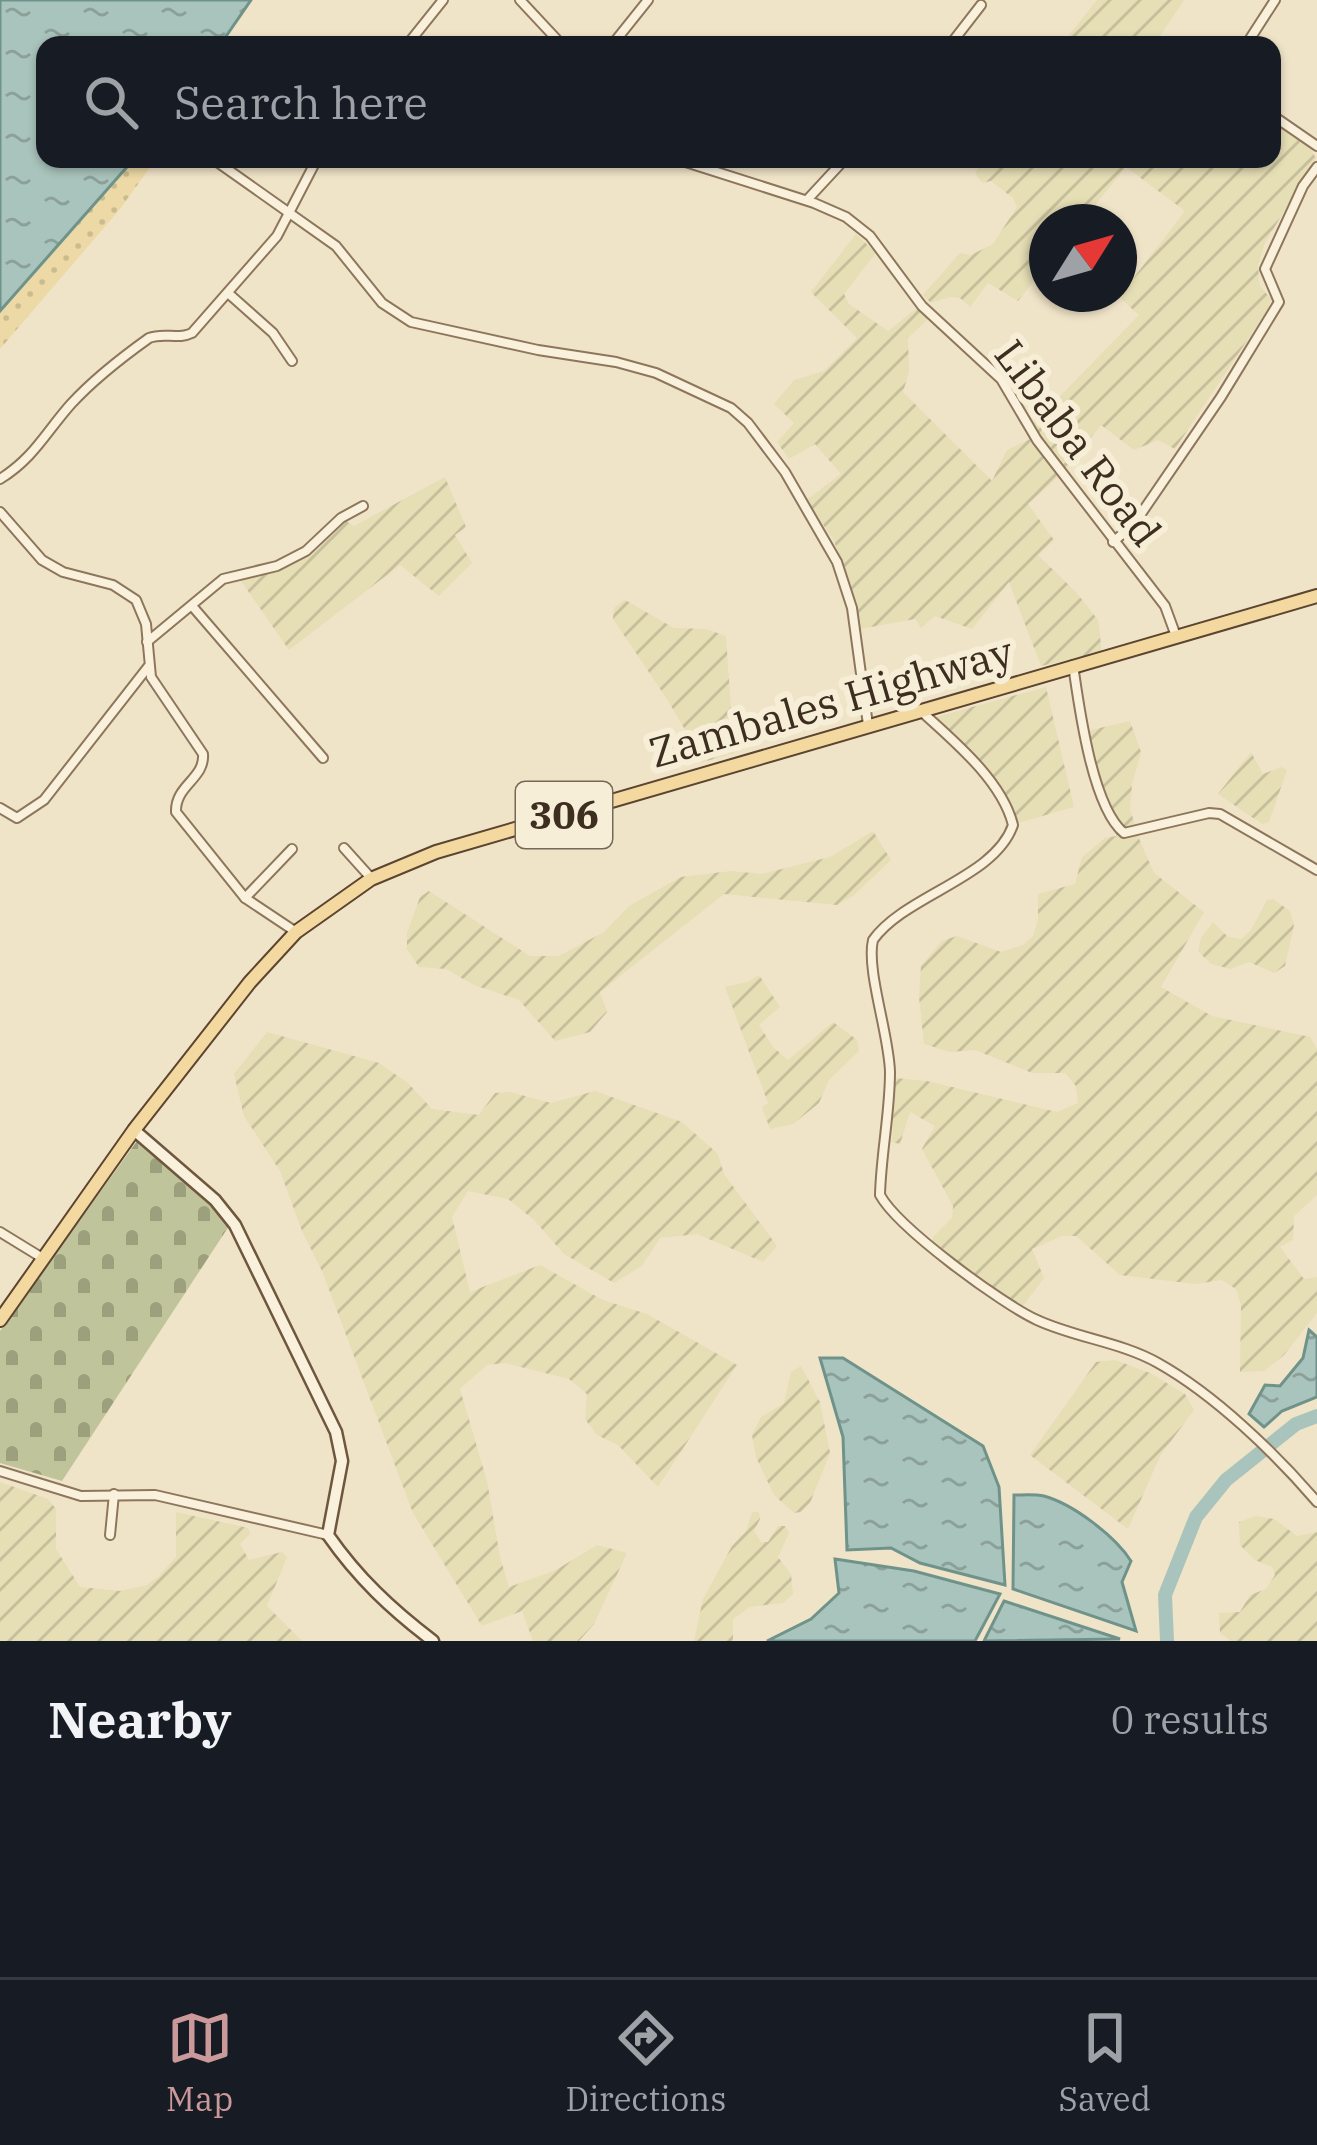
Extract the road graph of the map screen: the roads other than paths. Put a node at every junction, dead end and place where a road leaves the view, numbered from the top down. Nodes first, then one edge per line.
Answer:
1 (443, 0) edge
2 (520, 0) edge
3 (648, 0) edge
4 (1275, 0) edge
5 (981, 5) dead end
6 (414, 36) edge
7 (554, 36) edge
8 (619, 36) edge
9 (957, 36) edge
10 (1252, 36) edge
11 (1281, 121) edge
12 (1317, 146) edge
13 (1317, 167) edge
14 (225, 168) edge
15 (313, 168) edge
16 (705, 168) edge
17 (837, 168) edge
18 (807, 200) junction
19 (291, 217) junction
20 (228, 293) junction
21 (292, 361) dead end
22 (0, 479) edge
23 (363, 506) dead end
24 (0, 512) edge
25 (1113, 542) junction
26 (1317, 596) edge
27 (193, 607) junction
28 (1176, 636) junction
29 (146, 643) junction
30 (1073, 665) junction
31 (148, 667) junction
32 (922, 712) junction
33 (868, 725) junction
34 (323, 758) dead end
35 (0, 808) edge
36 (344, 848) dead end
37 (292, 849) dead end
38 (1317, 870) edge
39 (371, 879) junction
40 (245, 898) junction
41 (296, 932) junction
42 (134, 1130) junction
43 (0, 1232) edge
44 (44, 1259) junction
45 (0, 1320) edge
46 (0, 1471) edge
47 (114, 1494) junction
48 (1317, 1502) edge
49 (110, 1535) dead end
50 (328, 1535) junction
51 (433, 1641) edge

1 - 6 street
2 - 7 street
3 - 8 street
4 - 10 street
5 - 9 street
11 - 12 street
13 - 25 street
14 - 19 street
15 - 19 street
16 - 18 street, Libaba Road
17 - 18 street
18 - 25 street, Libaba Road
19 - 20 street
19 - 33 street
20 - 21 street
20 - 22 street
23 - 27 street
24 - 29 street
25 - 28 street, Libaba Road
26 - 28 main road, Zambales Highway / 306
27 - 29 street
27 - 34 street
28 - 30 main road, Zambales Highway / 306
29 - 31 street
30 - 32 main road, Zambales Highway / 306
30 - 38 street
31 - 35 street
31 - 40 street
32 - 33 main road, Zambales Highway / 306
32 - 48 street
33 - 39 main road, Zambales Highway / 306
36 - 39 street
37 - 40 street
39 - 41 main road, Zambales Highway / 306
40 - 41 street
41 - 42 main road, Zambales Highway / 306
42 - 44 main road, Zambales Highway / 306
42 - 50 street
43 - 44 street
44 - 45 main road, Zambales Highway / 306
46 - 47 street
47 - 49 street
47 - 50 street
50 - 51 street

